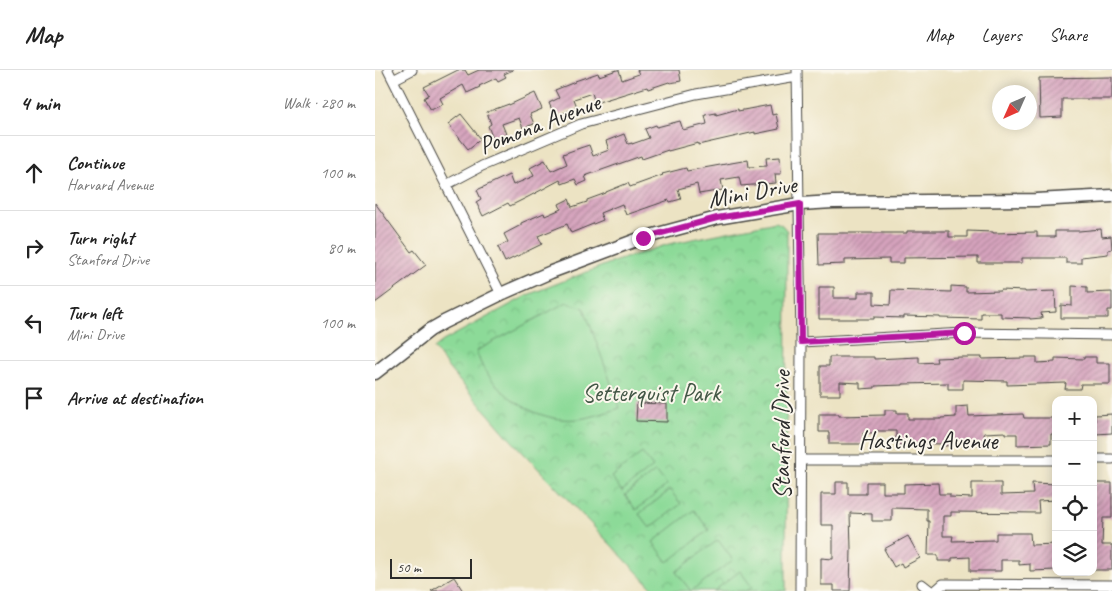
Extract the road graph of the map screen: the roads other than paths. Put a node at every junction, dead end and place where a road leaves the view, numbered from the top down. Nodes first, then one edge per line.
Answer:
1 (388, 70) edge
2 (412, 70) edge
3 (797, 73) edge
4 (393, 80) junction
5 (445, 185) junction
6 (1112, 196) edge
7 (800, 204) junction
8 (501, 294) junction
9 (1112, 334) edge
10 (801, 342) junction
11 (375, 373) edge
12 (1097, 459) edge
13 (1112, 459) edge
14 (801, 460) junction
15 (1052, 460) edge
16 (922, 584) dead end
17 (1112, 585) edge
18 (800, 591) edge
19 (931, 591) edge
20 (935, 591) edge

1 - 4 street
2 - 4 street
3 - 5 street, Pomona Avenue
3 - 7 street, Stanford Drive
4 - 5 street
5 - 8 street
6 - 7 street, Mini Drive
7 - 8 street, Mini Drive
7 - 10 street, Stanford Drive
8 - 11 street, Mini Drive
9 - 10 street
10 - 14 street, Stanford Drive
12 - 13 street
14 - 15 street, Hastings Avenue
14 - 18 street, Stanford Drive
16 - 19 street
17 - 20 street

